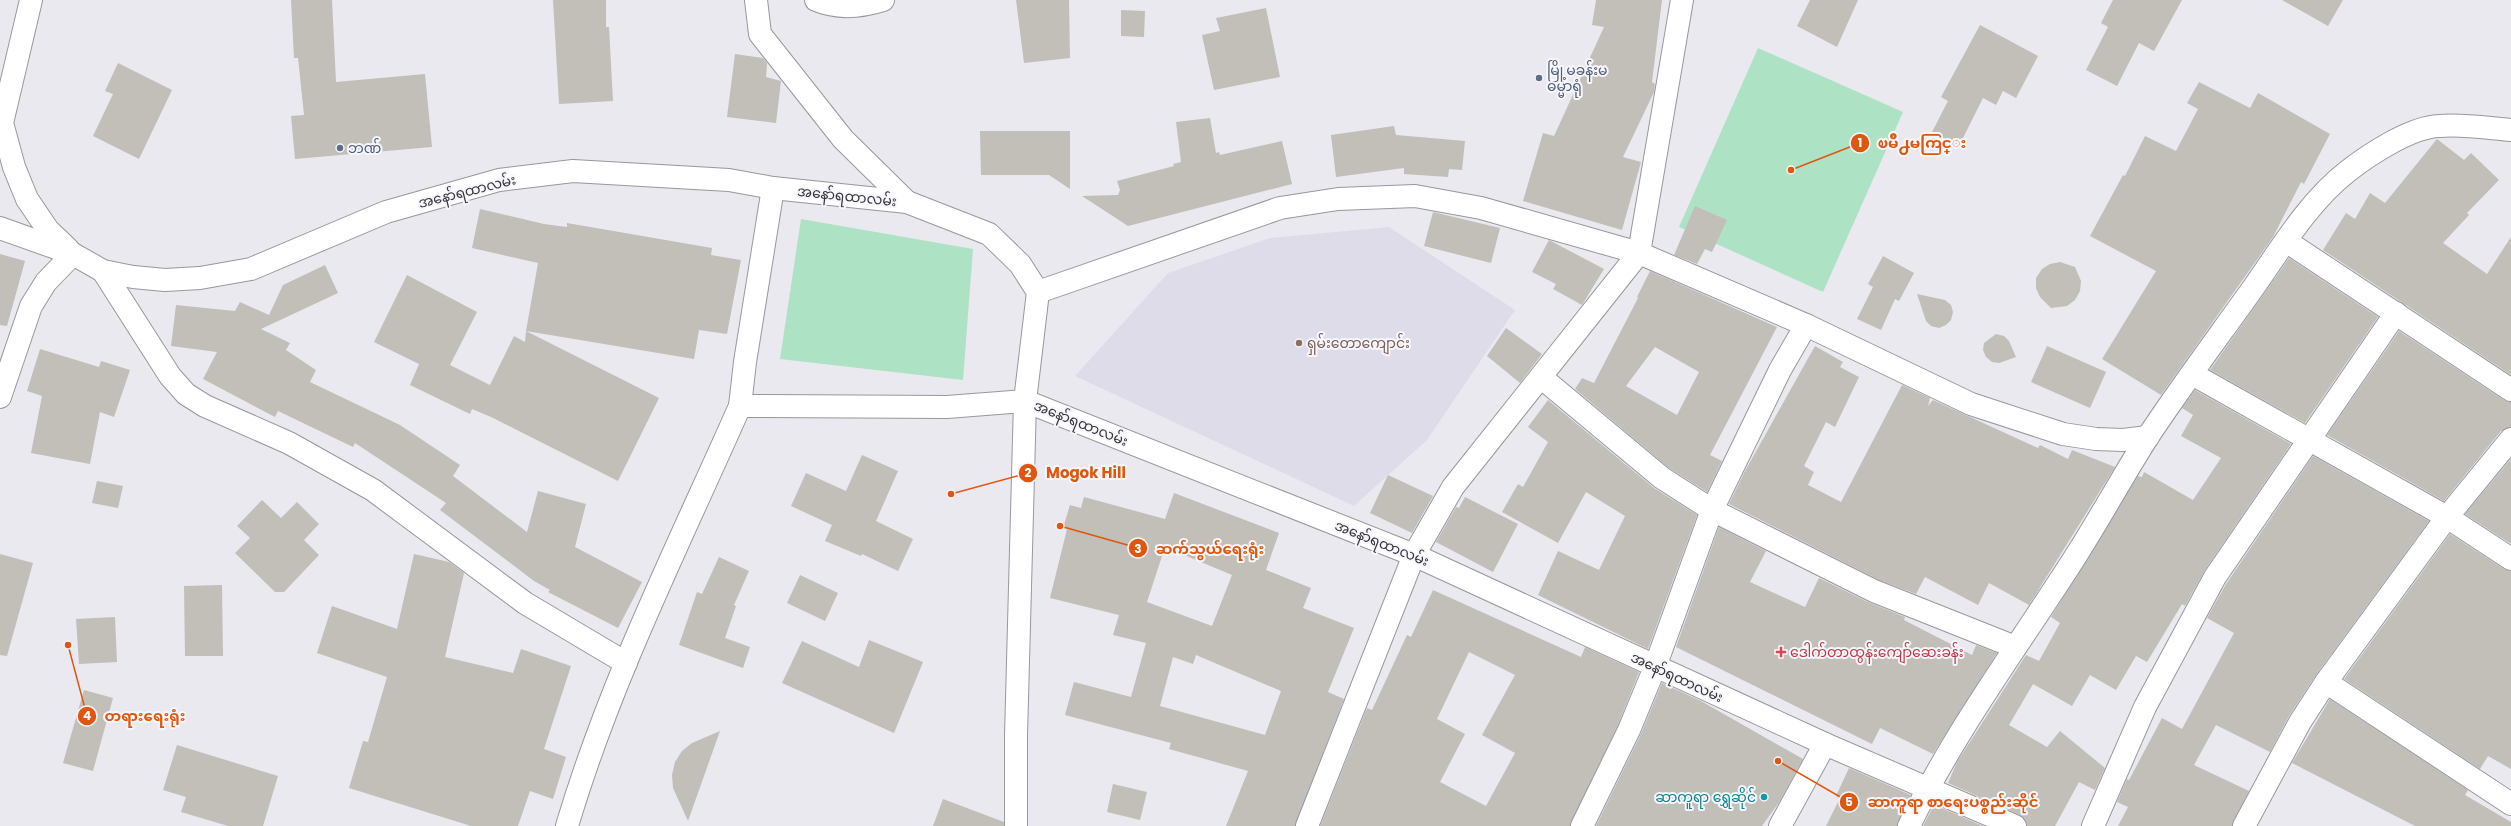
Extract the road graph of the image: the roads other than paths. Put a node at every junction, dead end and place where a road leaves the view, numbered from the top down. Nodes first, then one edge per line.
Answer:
1 (31, 0) edge
2 (756, 0) edge
3 (816, 0) edge
4 (883, 0) edge
5 (1682, 0) edge
6 (1, 124) edge
7 (2511, 130) edge
8 (773, 188) junction
9 (908, 202) junction
10 (0, 228) edge
11 (2286, 241) junction
12 (1640, 253) junction
13 (73, 254) junction
14 (103, 271) junction
15 (1038, 292) junction
16 (2396, 313) junction
17 (1806, 325) junction
18 (2192, 374) junction
19 (1542, 378) junction
20 (2511, 390) edge
21 (0, 397) edge
22 (1025, 401) junction
23 (740, 406) junction
24 (2148, 436) junction
25 (2511, 439) edge
26 (2309, 440) junction
27 (1712, 510) junction
28 (2447, 517) junction
29 (1414, 555) junction
30 (2511, 559) edge
31 (2015, 647) junction
32 (626, 663) junction
33 (1655, 667) junction
34 (2326, 682) junction
35 (1825, 744) junction
36 (1928, 788) junction
37 (2511, 804) edge
38 (567, 826) edge
39 (1016, 826) edge
40 (1307, 826) edge
41 (1582, 826) edge
42 (1780, 826) edge
43 (1909, 826) edge
44 (2015, 826) edge
45 (2093, 826) edge
46 (2244, 826) edge

1 - 6 street
2 - 9 street
3 - 4 street
5 - 12 street
6 - 13 street
7 - 11 street
8 - 9 street, အ‌နော်‌ရထာလမ်း
8 - 14 street, အ‌နော်‌ရထာလမ်း
8 - 23 street
9 - 15 street, အ‌နော်‌ရထာလမ်း
10 - 13 street
11 - 16 street
11 - 18 street
12 - 15 street
12 - 17 street
12 - 19 street
13 - 14 street, အ‌နော်‌ရထာလမ်း
13 - 21 street
14 - 32 street
15 - 22 street, အ‌နော်‌ရထာလမ်း
16 - 20 street
16 - 26 street
17 - 24 street
17 - 27 street
18 - 24 street
18 - 26 street
19 - 27 street
19 - 29 street
22 - 23 street
22 - 29 street, အ‌နော်‌ရထာလမ်း
22 - 39 street
23 - 32 street
24 - 31 street
25 - 28 street
26 - 28 street
26 - 45 street
27 - 31 street
27 - 33 street
28 - 30 street
28 - 34 street
29 - 33 street, အ‌နော်‌ရထာလမ်း
29 - 40 street
31 - 36 street
32 - 38 street
33 - 35 street, အ‌နော်‌ရထာလမ်း
33 - 41 street
34 - 37 street
34 - 46 street
35 - 36 street, အ‌နော်‌ရထာလမ်း
35 - 42 street
36 - 43 street
36 - 44 street, အ‌နော်‌ရထာလမ်း

